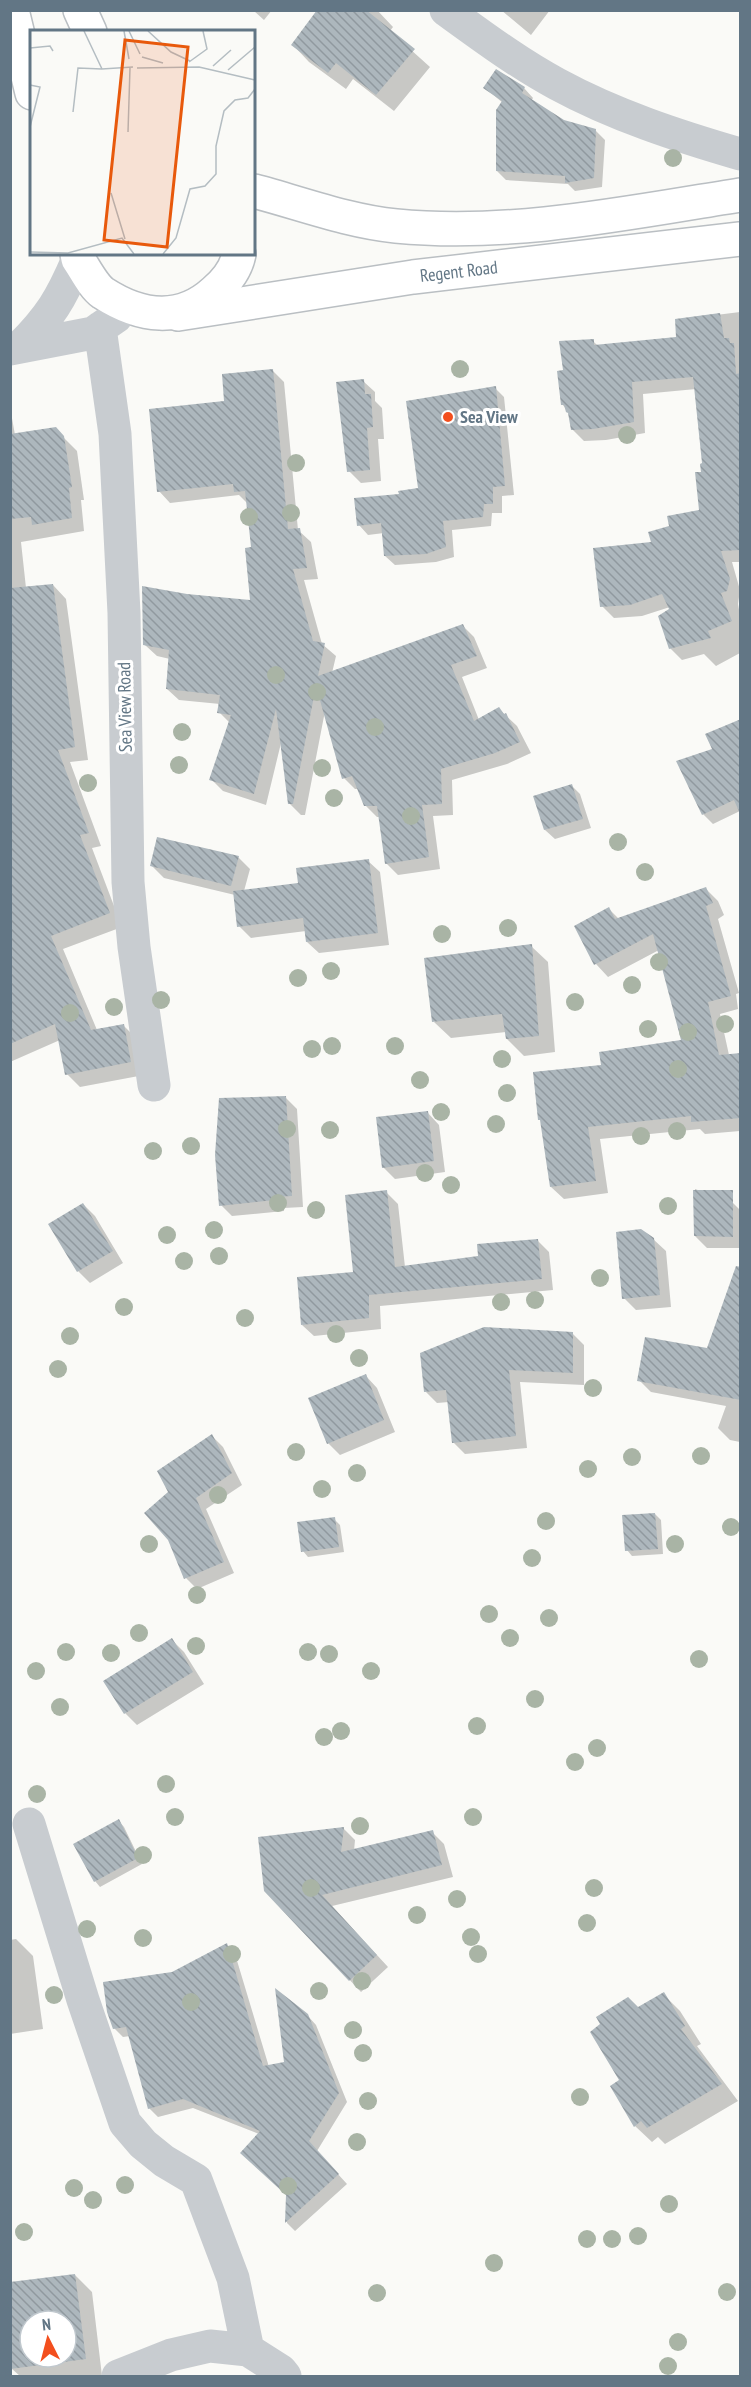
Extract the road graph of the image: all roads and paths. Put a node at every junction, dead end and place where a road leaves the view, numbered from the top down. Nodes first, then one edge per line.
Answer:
1 (12, 10) edge
2 (80, 10) edge
3 (446, 10) edge
4 (89, 30) edge
5 (30, 85) edge
6 (741, 154) edge
7 (255, 191) edge
8 (741, 195) edge
9 (741, 239) edge
10 (238, 255) edge
11 (78, 256) edge
12 (128, 306) junction
13 (177, 314) junction
14 (100, 328) junction
15 (15, 348) edge
16 (154, 1085) dead end
17 (29, 1824) dead end
18 (248, 2350) junction
19 (118, 2376) edge
20 (285, 2376) edge

1 - 5 main road
2 - 4 main road
3 - 6 street
7 - 8 main road
9 - 13 main road, Regent Road
10 - 13 main road
11 - 12 main road, Regent Road
11 - 15 street
12 - 13 main road, Regent Road
12 - 14 street
14 - 15 street
14 - 16 street, Sea View Road
17 - 18 street
18 - 19 street
18 - 20 street

